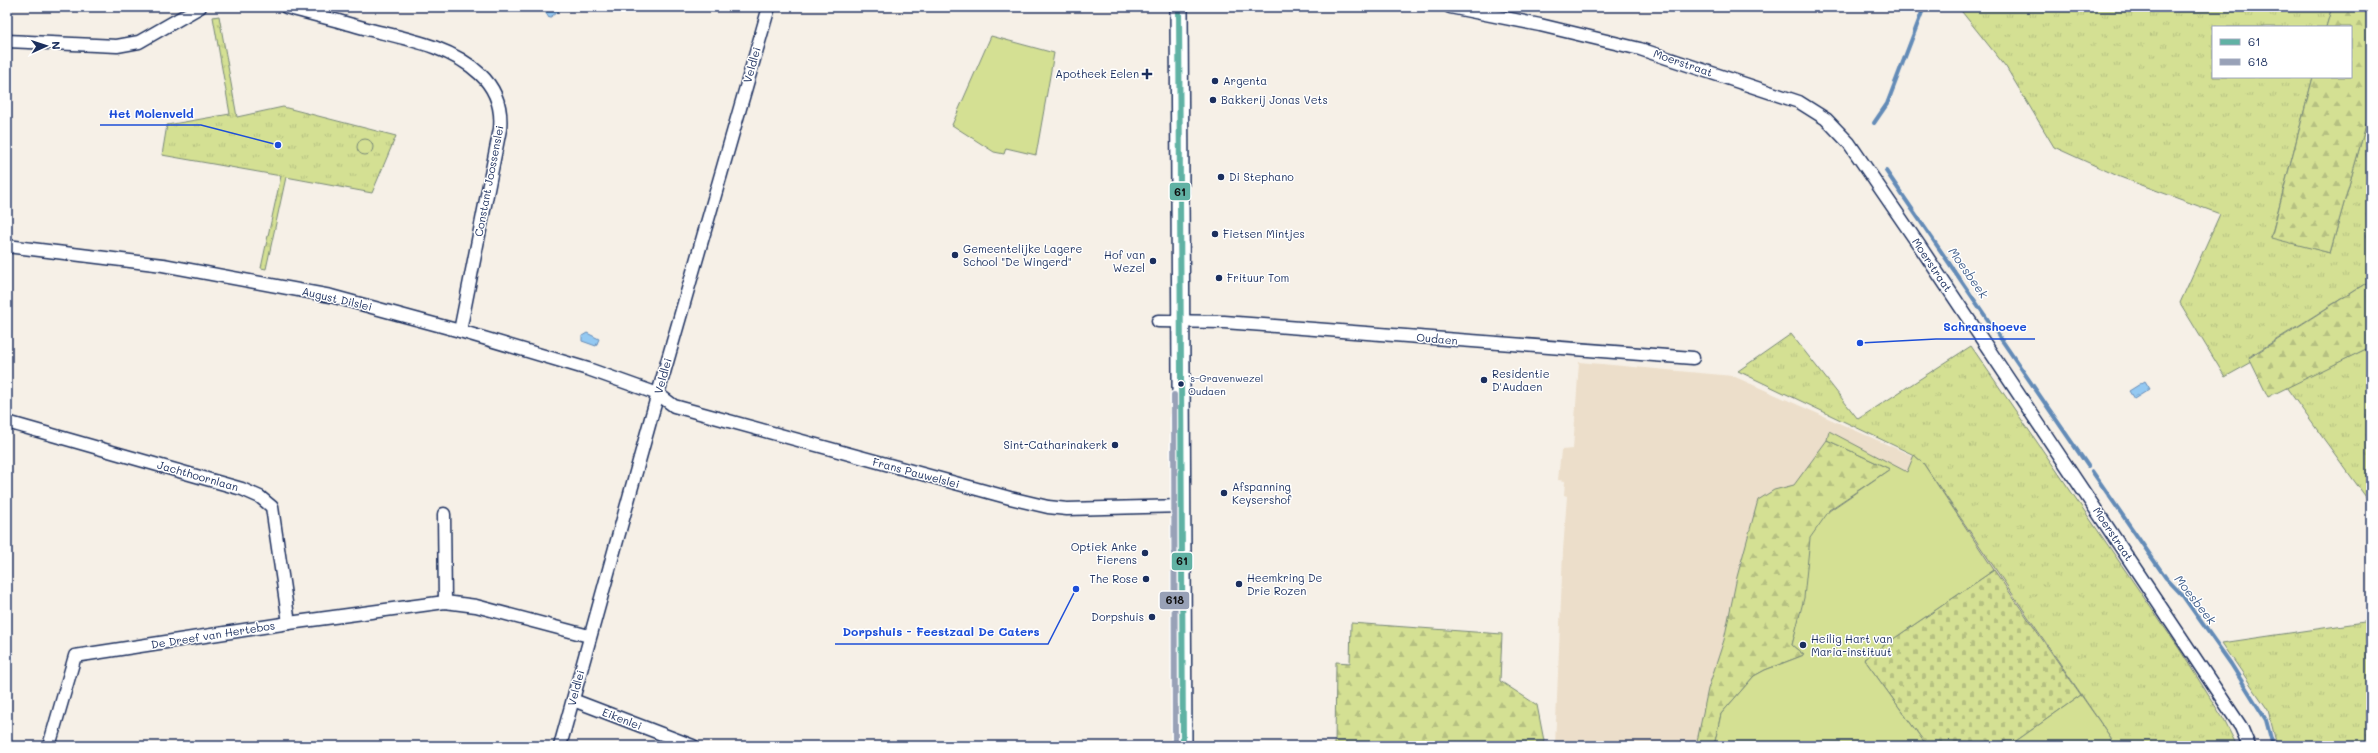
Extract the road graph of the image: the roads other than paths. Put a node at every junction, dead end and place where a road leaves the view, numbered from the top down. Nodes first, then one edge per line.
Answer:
1 (200, 7) edge
2 (286, 7) edge
3 (769, 7) edge
4 (1179, 7) edge
5 (1450, 7) edge
6 (7, 41) edge
7 (7, 246) edge
8 (1158, 321) dead end
9 (1182, 321) junction
10 (460, 330) junction
11 (1693, 358) dead end
12 (658, 394) junction
13 (7, 422) edge
14 (1183, 506) junction
15 (444, 514) dead end
16 (445, 602) junction
17 (289, 623) junction
18 (589, 636) junction
19 (573, 700) junction
20 (49, 746) edge
21 (560, 746) edge
22 (693, 746) edge
23 (1183, 746) edge
24 (2249, 746) edge

1 - 6 street
2 - 10 street, Constant Joossenslei
3 - 12 street, Veldlei
4 - 9 main road
5 - 24 street, Moerstraat
7 - 10 street, August Dilslei
8 - 9 street, Oudaen
9 - 11 street, Oudaen
9 - 14 main road
10 - 12 street, August Dilslei
12 - 14 street, Frans Pauwelslei
12 - 18 street, Veldlei
13 - 17 street, Jachthoornlaan
14 - 23 main road
15 - 16 street
16 - 17 street, De Dreef van Hertebos
16 - 18 street, De Dreef van Hertebos
17 - 20 street, De Dreef van Hertebos
18 - 19 street, Veldlei
19 - 21 street, Veldlei
19 - 22 street, Eikenlei

